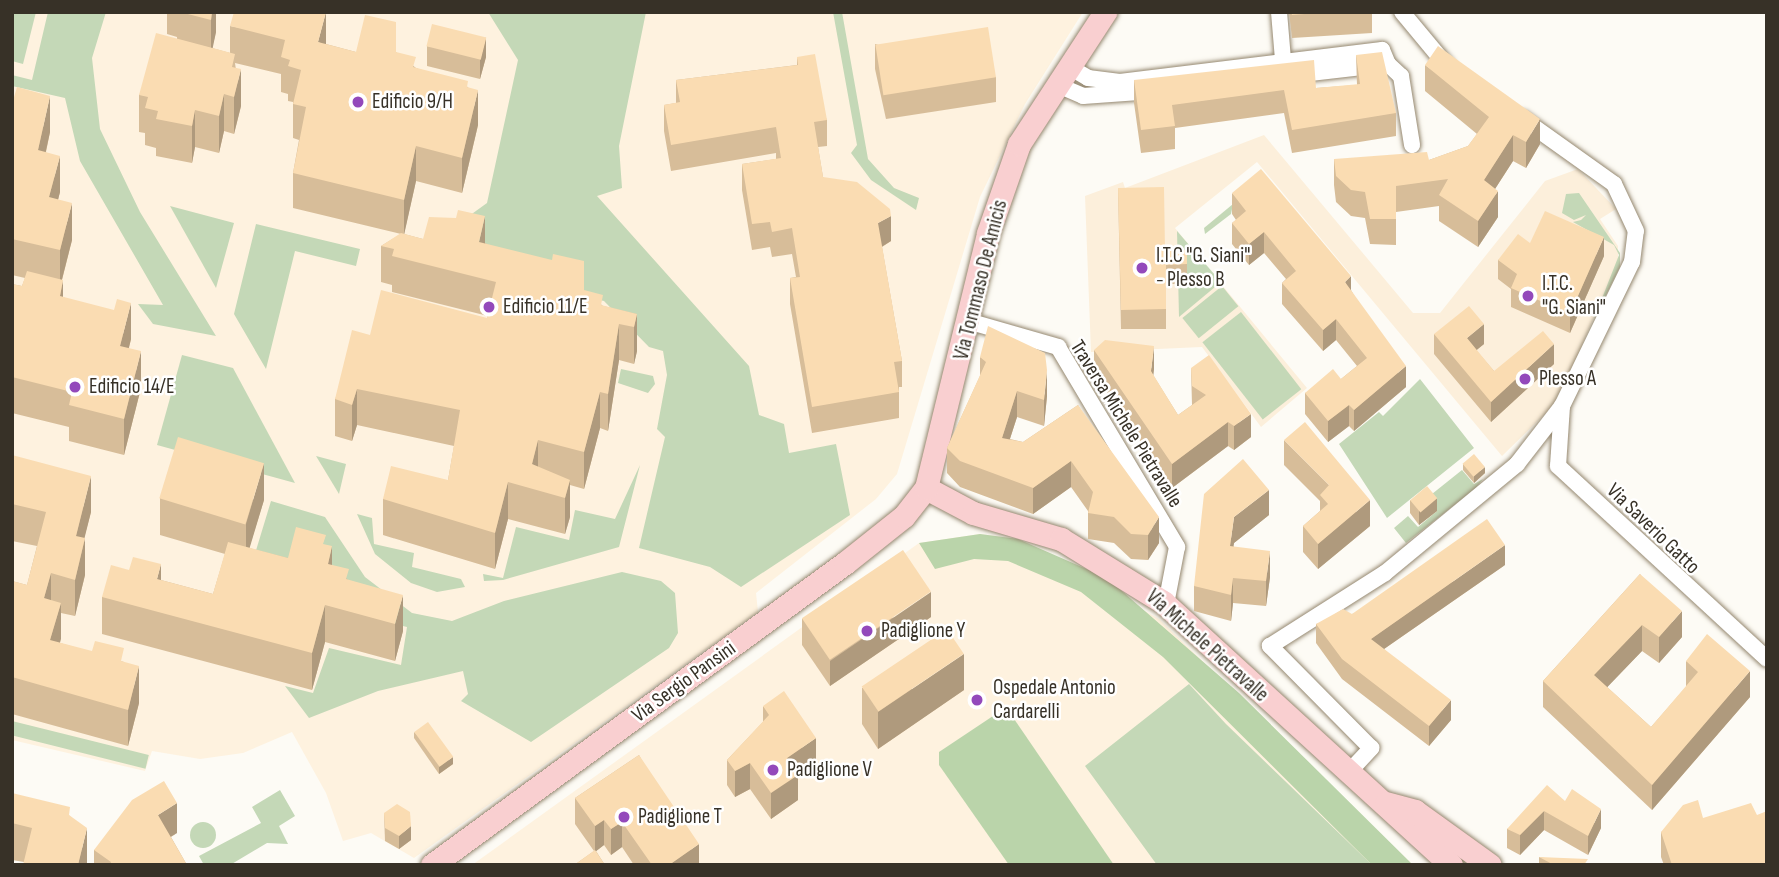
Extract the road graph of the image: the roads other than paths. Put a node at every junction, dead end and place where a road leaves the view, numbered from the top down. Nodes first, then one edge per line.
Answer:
1 (1105, 12) edge
2 (1279, 12) edge
3 (1402, 12) edge
4 (1283, 60) junction
5 (1388, 64) junction
6 (1065, 77) junction
7 (1468, 80) edge
8 (1502, 104) edge
9 (1412, 145) dead end
10 (970, 325) junction
11 (1562, 406) junction
12 (926, 488) junction
13 (1165, 603) junction
14 (1767, 659) edge
15 (1349, 772) junction
16 (1383, 803) junction
17 (432, 865) edge
18 (1451, 865) edge
19 (1490, 865) edge

1 - 6 main road, Via Tommaso De Amicis
2 - 4 street
3 - 7 street
4 - 5 street
4 - 6 street
5 - 6 street
5 - 9 street
6 - 10 main road, Via Tommaso De Amicis
8 - 11 street
10 - 12 main road, Via Tommaso De Amicis
10 - 13 street, Traversa Michele Pietravalle
11 - 14 street, Via Saverio Gatto
11 - 15 street
12 - 13 main road, Via Michele Pietravalle
12 - 17 main road, Via Sergio Pansini
13 - 15 main road, Via Michele Pietravalle
15 - 16 main road, Via Michele Pietravalle
16 - 18 main road, Via Michele Pietravalle
16 - 19 main road

